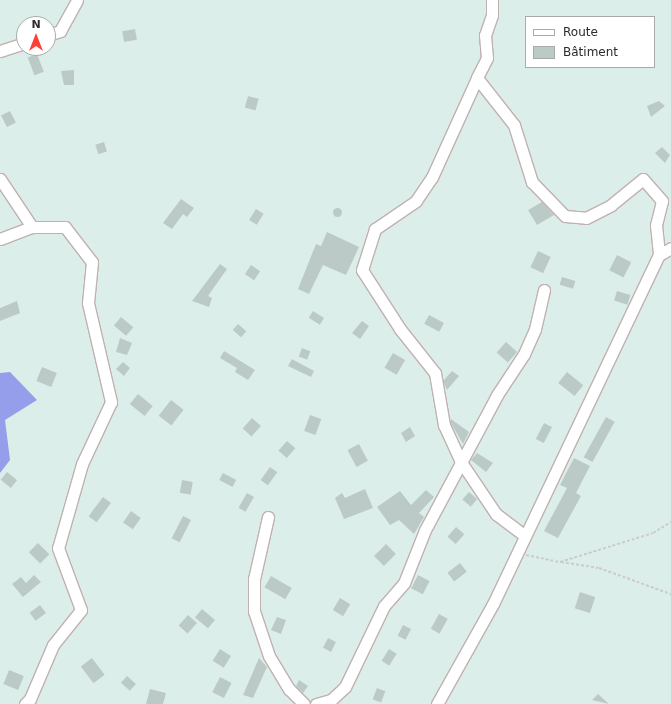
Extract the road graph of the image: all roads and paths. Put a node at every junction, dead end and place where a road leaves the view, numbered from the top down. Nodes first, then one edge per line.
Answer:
1 (77, 0) edge
2 (492, 0) edge
3 (56, 32) edge
4 (16, 46) edge
5 (0, 51) edge
6 (477, 78) junction
7 (0, 179) edge
8 (32, 227) junction
9 (0, 238) edge
10 (671, 248) edge
11 (660, 255) junction
12 (544, 290) dead end
13 (462, 462) junction
14 (268, 517) dead end
15 (671, 522) edge
16 (524, 535) junction
17 (517, 554) junction
18 (560, 562) junction
19 (671, 594) edge
20 (25, 704) edge
21 (304, 704) edge
22 (316, 704) edge
23 (437, 704) edge

1 - 3 street
2 - 6 street
4 - 5 street
6 - 11 street
6 - 13 street
7 - 8 street
8 - 9 street
8 - 20 street
10 - 11 street
11 - 16 street
12 - 13 street
13 - 16 street
13 - 22 street
14 - 21 street
15 - 18 path
16 - 17 street
17 - 18 path
17 - 23 street
18 - 19 path

